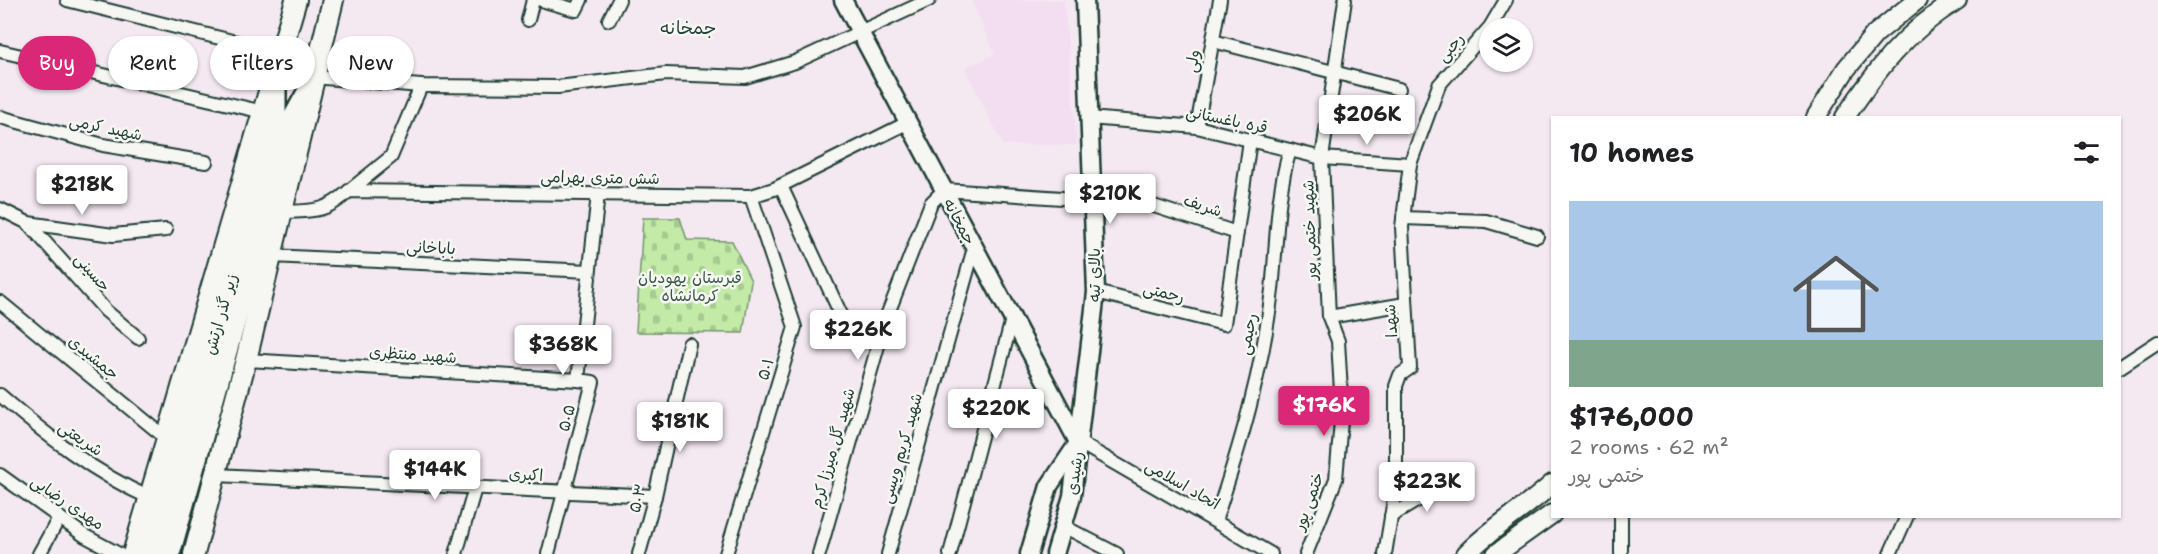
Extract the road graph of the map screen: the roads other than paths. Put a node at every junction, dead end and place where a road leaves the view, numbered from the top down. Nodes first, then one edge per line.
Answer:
1 (67, 0) edge
2 (296, 0) edge
3 (333, 0) edge
4 (533, 0) edge
5 (541, 0) edge
6 (619, 0) edge
7 (843, 0) edge
8 (928, 0) edge
9 (1085, 0) edge
10 (1220, 0) edge
11 (1345, 0) edge
12 (1506, 0) edge
13 (1917, 0) edge
14 (1957, 0) edge
15 (579, 5) edge
16 (1895, 18) junction
17 (528, 20) dead end
18 (609, 20) dead end
19 (860, 33) junction
20 (1911, 34) junction
21 (286, 36) edge
22 (210, 42) edge
23 (1213, 42) junction
24 (0, 51) edge
25 (315, 71) edge
26 (1334, 74) junction
27 (315, 83) edge
28 (1439, 85) joint
29 (422, 86) junction
30 (1399, 89) dead end
31 (270, 90) edge
32 (276, 90) edge
33 (308, 90) edge
34 (310, 90) edge
35 (263, 112) junction
36 (1817, 116) edge
37 (1846, 116) edge
38 (0, 117) edge
39 (1089, 118) junction
40 (907, 123) junction
41 (1197, 127) junction
42 (1250, 140) junction
43 (1290, 150) junction
44 (1322, 158) junction
45 (206, 162) dead end
46 (1410, 164) junction
47 (781, 186) junction
48 (944, 190) junction
49 (349, 191) junction
50 (1092, 193) junction
51 (598, 194) junction
52 (751, 196) junction
53 (0, 209) edge
54 (282, 212) junction
55 (1403, 218) junction
56 (28, 223) junction
57 (166, 230) dead end
58 (1237, 233) junction
59 (1537, 236) dead end
60 (974, 248) junction
61 (271, 256) junction
62 (589, 271) junction
63 (1096, 292) junction
64 (0, 302) edge
65 (1405, 304) junction
66 (1329, 316) junction
67 (1012, 319) junction
68 (885, 321) junction
69 (138, 338) dead end
70 (2158, 342) edge
71 (689, 344) dead end
72 (246, 360) junction
73 (2121, 366) edge
74 (578, 380) junction
75 (0, 395) edge
76 (166, 438) junction
77 (1078, 442) junction
78 (0, 475) edge
79 (216, 475) junction
80 (1447, 483) dead end
81 (1551, 485) edge
82 (475, 488) junction
83 (565, 492) junction
84 (655, 496) junction
85 (150, 498) junction
86 (1551, 515) edge
87 (1391, 516) junction
88 (58, 518) junction
89 (1621, 518) edge
90 (1906, 518) edge
91 (1215, 521) junction
92 (1063, 526) junction
93 (39, 554) edge
94 (119, 554) edge
95 (133, 554) edge
96 (152, 554) edge
97 (169, 554) edge
98 (194, 554) edge
99 (456, 554) edge
100 (548, 554) edge
101 (639, 554) edge
102 (726, 554) edge
103 (819, 554) edge
104 (888, 554) edge
105 (950, 554) edge
106 (1029, 554) edge
107 (1055, 554) edge
108 (1118, 554) edge
109 (1271, 554) edge
110 (1306, 554) edge
111 (1385, 554) edge
112 (1466, 554) edge
113 (1496, 554) edge
114 (1621, 554) edge
115 (1890, 554) edge

1 - 22 street
2 - 21 main road
3 - 25 main road
4 - 17 street
5 - 15 street
6 - 18 street
7 - 19 street, جمخانه
8 - 19 street
9 - 39 street, بالای تپه
10 - 23 street, ولی
11 - 26 street, شهید ختمی پور
12 - 28 street, رجبی
13 - 16 main road
14 - 20 main road
16 - 20 main road
16 - 36 main road
19 - 29 street
19 - 40 street, جمخانه
20 - 37 main road
23 - 26 street
23 - 41 street, ولی
24 - 35 street
26 - 30 street
26 - 44 street, شهید ختمی پور
27 - 29 street
28 - 46 street, شهدا
29 - 49 street
31 - 35 main road
32 - 96 highway, زیر گذر ارتش
33 - 97 highway, زیر گذر ارتش
34 - 54 main road
35 - 76 main road
38 - 45 street, شهید کرمی
39 - 41 street, قره باغستانی
39 - 50 street, بالای تپه
40 - 47 street, شش متری بهرامی
40 - 48 street, جمخانه
41 - 42 street, قره باغستانی
42 - 43 street, قره باغستانی
42 - 58 street
43 - 44 street, قره باغستانی
43 - 91 street, رحیمی
44 - 46 street, قره باغستانی
44 - 66 street, شهید ختمی پور
46 - 55 street, شهدا
47 - 52 street, شش متری بهرامی
47 - 68 street
48 - 50 street
48 - 60 street, جمخانه
48 - 68 street, شهید گل میرزا کرم
49 - 51 street, شش متری بهرامی
49 - 54 street
50 - 58 street, شریف
50 - 63 street, بالای تپه
51 - 52 street, شش متری بهرامی
51 - 62 street
52 - 102 street, ۵۰۱
53 - 56 street
54 - 61 main road
55 - 59 street
55 - 65 street, شهدا
56 - 57 street
56 - 69 street, حسینی
58 - 63 street, رحمتی
60 - 67 street, جمخانه
60 - 104 street, شهید کریم ویسی
61 - 62 street, باباخانی
61 - 72 main road
62 - 74 street
63 - 77 street, بالای تپه
64 - 76 street, جمشیدی
65 - 66 street
65 - 87 street, شهدا
66 - 110 street, ختمی پور
67 - 77 street, جمخانه
67 - 105 street
68 - 103 street, شهید گل میرزا کرم
70 - 73 street
71 - 84 street, ۵۰۳
72 - 74 street, شهید منتظری
72 - 79 main road
74 - 83 street, ۵۰۵
75 - 85 street, شریعتی
76 - 85 main road
77 - 91 street, اتحاد اسلامی
77 - 92 street, رشیدی
77 - 106 street, رشیدی
78 - 88 street, مهدی رضایی
79 - 82 street, اکبری
79 - 98 main road
80 - 87 street
81 - 112 main road
82 - 83 street, اکبری
82 - 99 street
83 - 84 street, اکبری
83 - 100 street, ۵۰۵
84 - 101 street, ۵۰۳
85 - 95 main road
86 - 113 main road
87 - 111 street, شهدا
88 - 93 street
88 - 94 street, مهدی رضایی
89 - 114 street
90 - 115 street
91 - 109 street, اتحاد اسلامی
92 - 107 street, رشیدی
92 - 108 street

